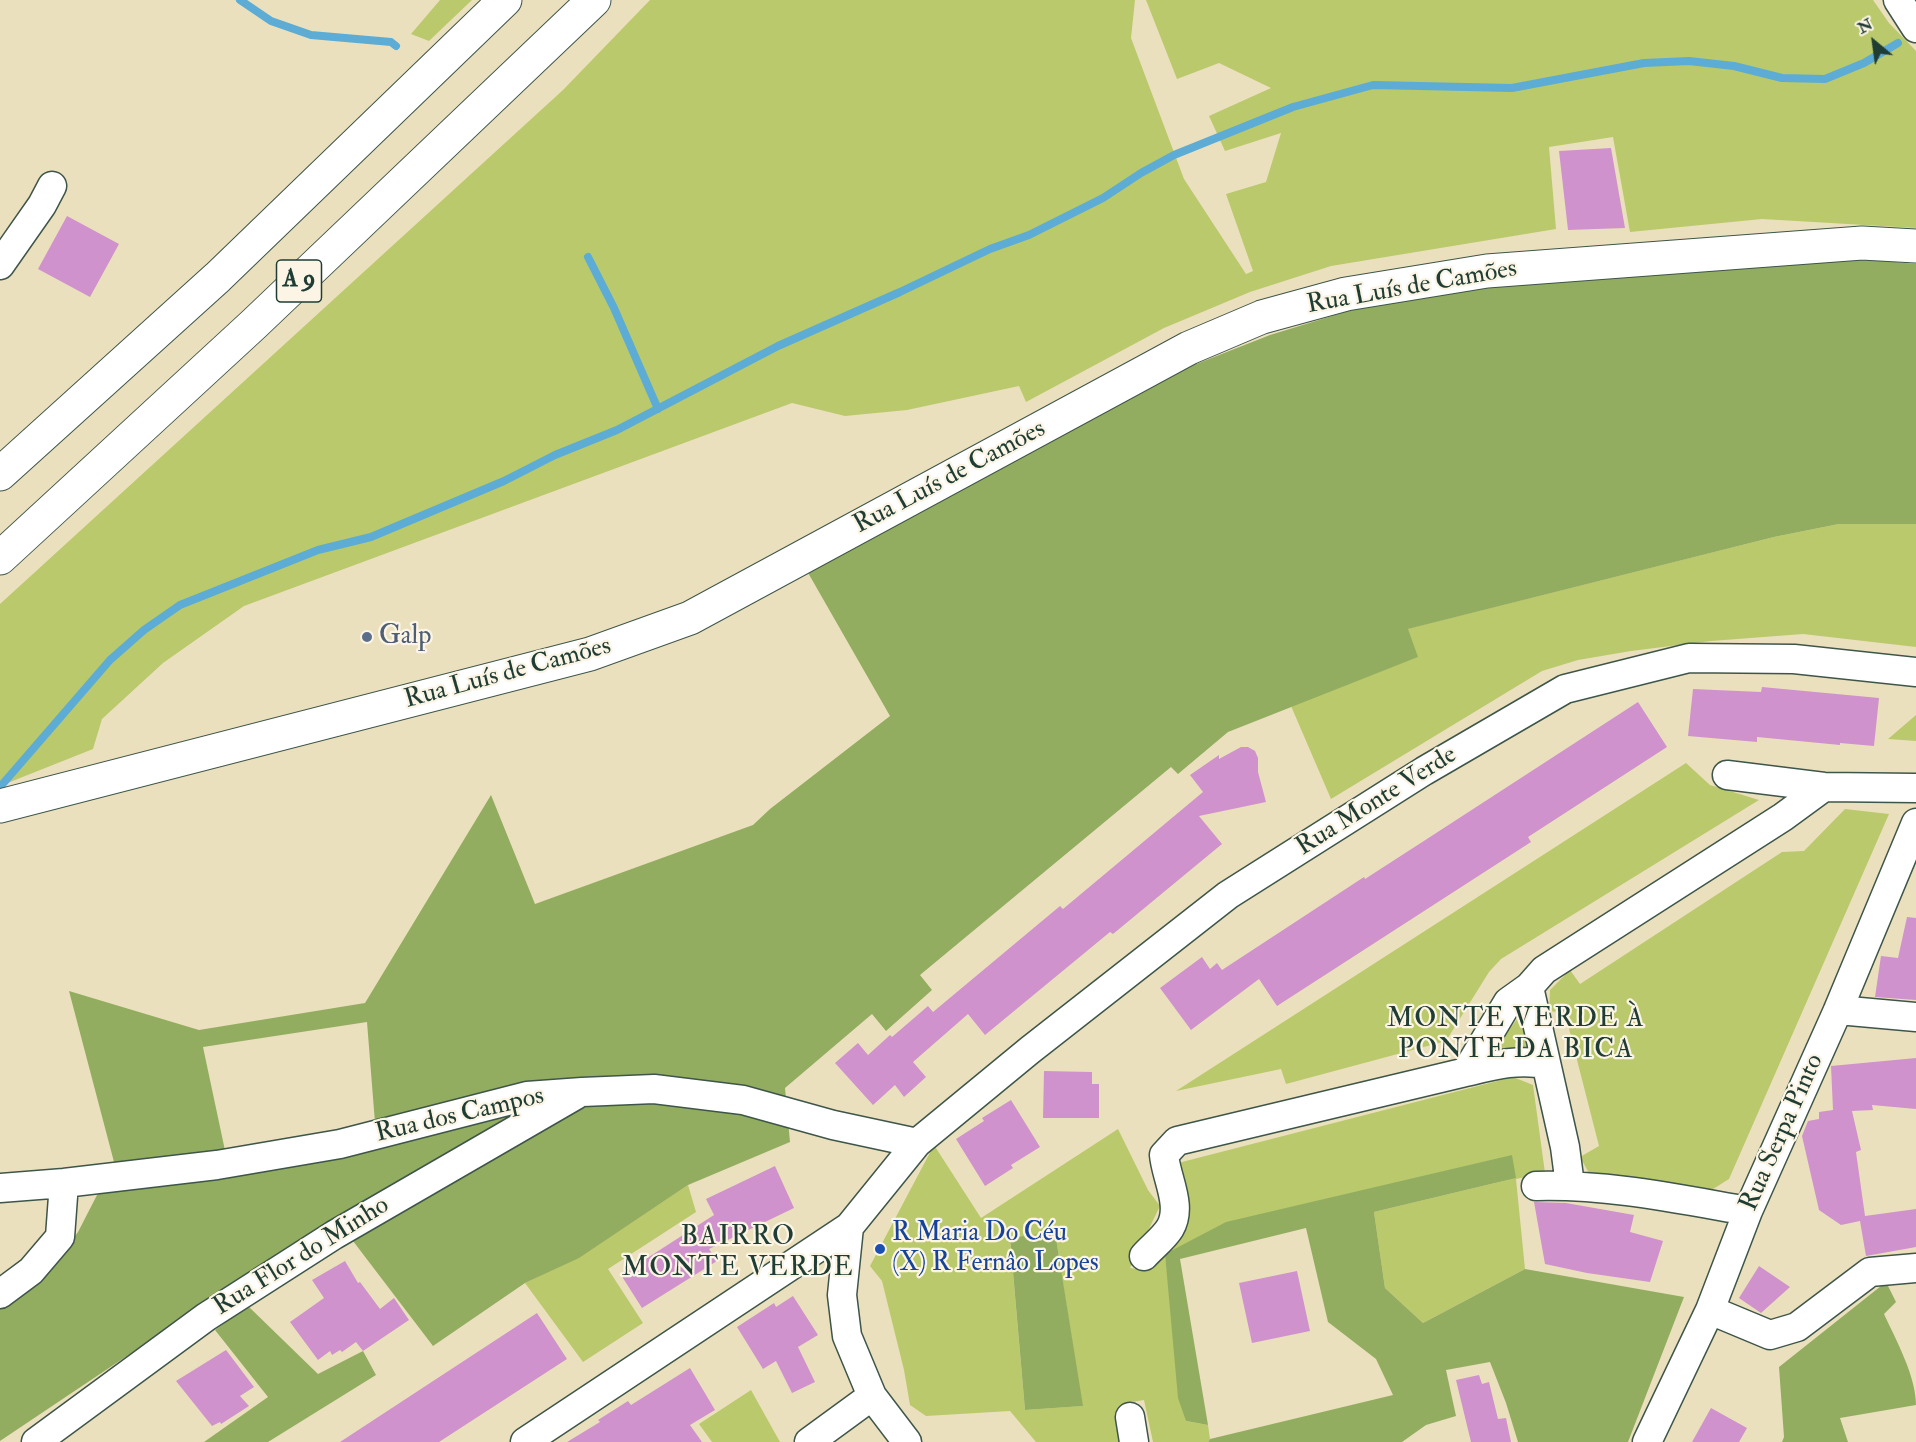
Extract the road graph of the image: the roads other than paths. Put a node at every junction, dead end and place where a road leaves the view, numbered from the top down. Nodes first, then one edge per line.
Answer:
1 (505, 0) edge
2 (594, 0) edge
3 (52, 186) dead end
4 (1916, 246) edge
5 (0, 265) edge
6 (0, 474) edge
7 (0, 558) edge
8 (1916, 672) edge
9 (1727, 774) dead end
10 (1824, 787) junction
11 (1916, 788) edge
12 (0, 806) edge
13 (1916, 823) edge
14 (1529, 987) junction
15 (1838, 1010) junction
16 (1916, 1017) edge
17 (1546, 1064) junction
18 (1466, 1072) junction
19 (582, 1092) junction
20 (917, 1143) junction
21 (64, 1183) junction
22 (1570, 1185) junction
23 (1536, 1186) dead end
24 (0, 1188) edge
25 (1748, 1210) junction
26 (849, 1227) junction
27 (1144, 1256) dead end
28 (1916, 1268) edge
29 (0, 1294) edge
30 (1710, 1310) junction
31 (872, 1396) junction
32 (36, 1442) edge
33 (525, 1442) edge
34 (809, 1442) edge
35 (907, 1442) edge
36 (1647, 1442) edge

1 - 6 main road, A 9
2 - 7 main road, A 9
3 - 5 street
4 - 12 main road, Rua Luís de Camões
8 - 20 street, Rua Monte Verde
9 - 10 street
10 - 11 street
10 - 14 street
13 - 15 street, Rua Serpa Pinto
14 - 17 street
14 - 18 street
15 - 16 street
15 - 25 street, Rua Serpa Pinto
17 - 18 street
17 - 22 street
18 - 27 street
19 - 20 street, Rua dos Campos
19 - 21 street, Rua dos Campos
19 - 32 street, Rua Flor do Minho
20 - 26 street, Rua Monte Verde
21 - 24 street, Rua dos Campos
21 - 29 street
22 - 23 street
22 - 25 street
25 - 30 street, Rua Serpa Pinto
26 - 31 street
26 - 33 street, Rua Monte Verde
28 - 30 street
30 - 36 street, Rua Serpa Pinto
31 - 34 street
31 - 35 street

